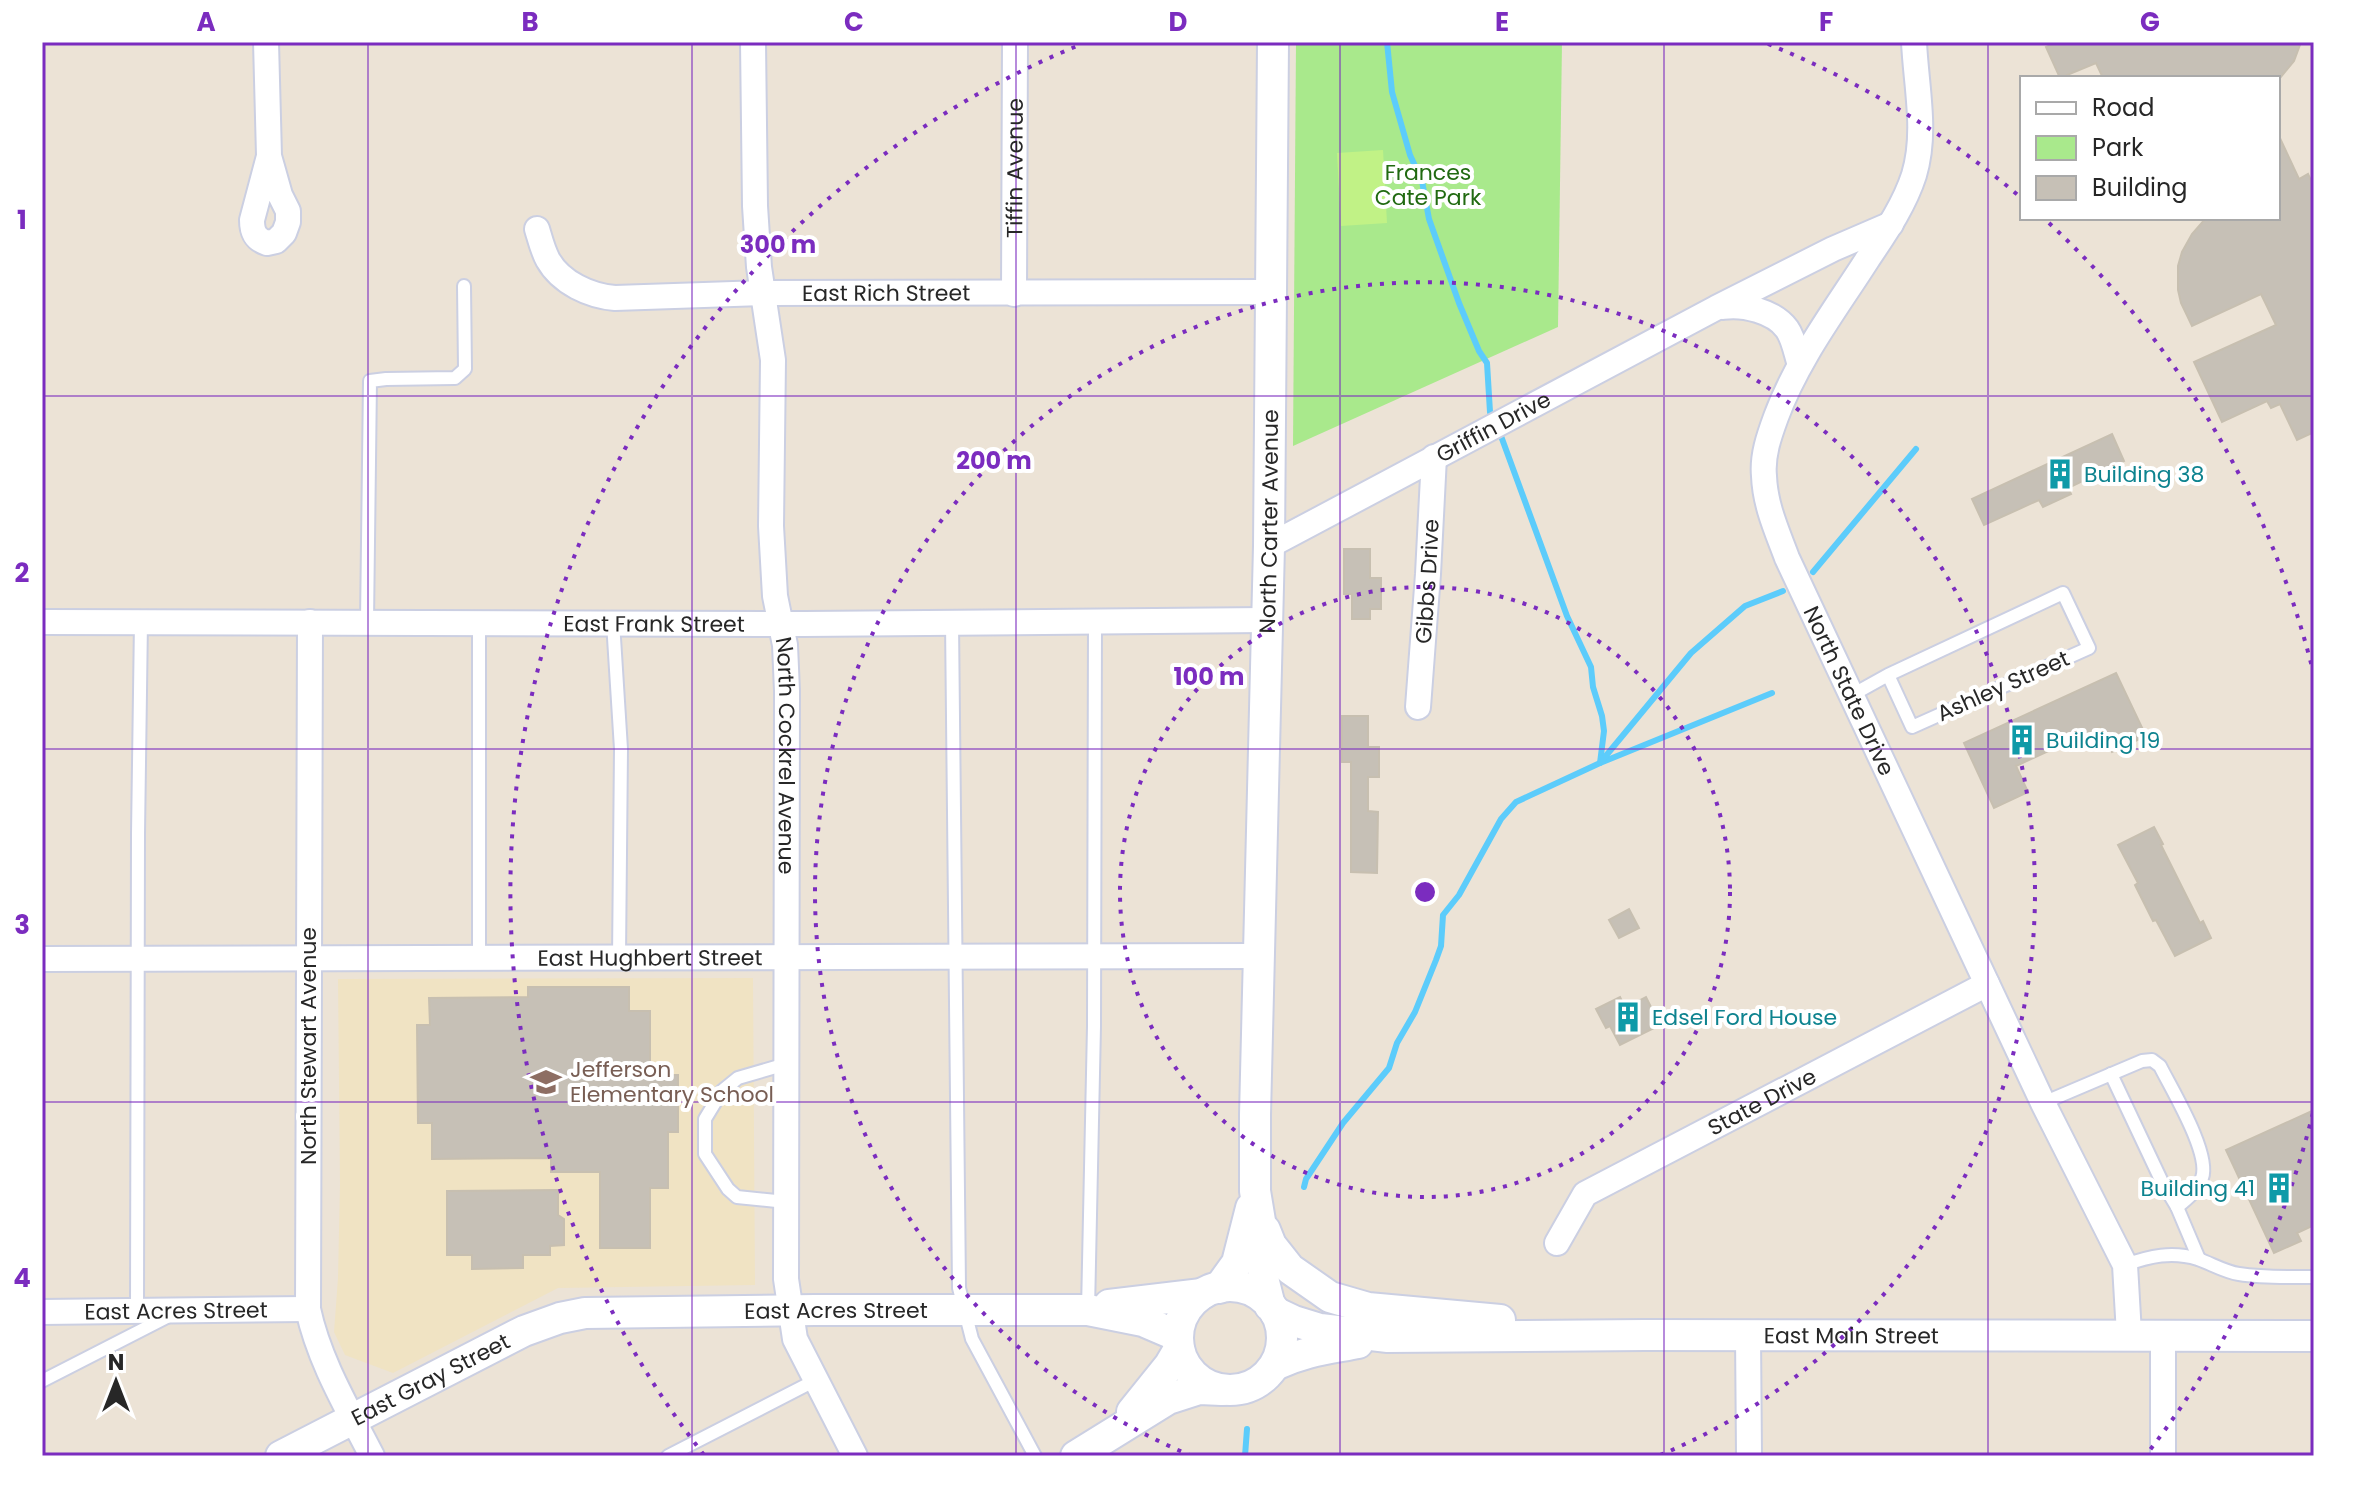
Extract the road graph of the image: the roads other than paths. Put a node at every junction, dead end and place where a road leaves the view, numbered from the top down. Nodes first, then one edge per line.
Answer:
1 (266, 42) edge
2 (753, 42) edge
3 (1015, 42) edge
4 (1273, 42) edge
5 (1914, 42) edge
6 (269, 156) dead end
7 (1891, 224) junction
8 (537, 229) dead end
9 (464, 286) dead end
10 (1271, 292) junction
11 (763, 293) junction
12 (1014, 294) junction
13 (1716, 308) junction
14 (1800, 365) junction
15 (1434, 457) junction
16 (1269, 546) junction
17 (1266, 620) junction
18 (141, 621) junction
19 (1095, 621) junction
20 (42, 622) edge
21 (310, 622) junction
22 (367, 622) junction
23 (479, 622) junction
24 (613, 622) junction
25 (952, 622) junction
26 (781, 624) junction
27 (1888, 675) junction
28 (1852, 695) junction
29 (1418, 707) dead end
30 (1094, 956) junction
31 (1258, 956) junction
32 (955, 957) junction
33 (619, 958) junction
34 (786, 958) junction
35 (42, 959) edge
36 (138, 959) junction
37 (308, 959) junction
38 (479, 959) junction
39 (1987, 984) junction
40 (786, 1064) junction
41 (2111, 1074) junction
42 (2043, 1103) junction
43 (1255, 1191) junction
44 (786, 1202) junction
45 (2177, 1207) junction
46 (1260, 1221) junction
47 (1557, 1243) dead end
48 (2199, 1259) junction
49 (2125, 1265) junction
50 (2314, 1277) edge
51 (1210, 1291) junction
52 (308, 1309) junction
53 (1273, 1309) junction
54 (789, 1310) junction
55 (1088, 1310) junction
56 (137, 1311) junction
57 (179, 1311) junction
58 (965, 1311) junction
59 (42, 1312) edge
60 (585, 1313) joint
61 (2129, 1334) junction
62 (1645, 1335) junction
63 (1748, 1335) junction
64 (2163, 1335) junction
65 (2314, 1336) edge
66 (1388, 1337) junction
67 (1178, 1343) junction
68 (1275, 1365) junction
69 (816, 1380) junction
70 (42, 1381) edge
71 (1222, 1390) junction
72 (353, 1419) junction
73 (1119, 1428) junction
74 (281, 1456) edge
75 (372, 1456) edge
76 (668, 1456) edge
77 (855, 1456) edge
78 (1035, 1456) edge
79 (1076, 1456) edge
80 (1749, 1456) edge
81 (2163, 1456) edge

1 - 6 street
2 - 11 street, North Cockrel Avenue
3 - 12 street, Tiffin Avenue
4 - 10 street, North Carter Avenue
5 - 7 street, North State Drive
7 - 13 street, Griffin Drive
7 - 14 street, North State Drive
8 - 11 street, East Rich Street
9 - 22 lane
10 - 12 street, East Rich Street
10 - 16 street, North Carter Avenue
11 - 12 street, East Rich Street
11 - 26 street, North Cockrel Avenue
13 - 14 street, Griffin Drive
13 - 15 street, Griffin Drive
14 - 28 street, North State Drive
15 - 16 street, Griffin Drive
15 - 29 street, Gibbs Drive
16 - 17 street, North Carter Avenue
17 - 19 street, East Frank Street
17 - 31 street, North Carter Avenue
18 - 20 street, East Frank Street
18 - 21 street, East Frank Street
18 - 36 lane
19 - 25 street, East Frank Street
19 - 30 lane
21 - 22 street, East Frank Street
21 - 37 street, North Stewart Avenue
22 - 23 street, East Frank Street
23 - 24 street, East Frank Street
23 - 38 lane
24 - 26 street, East Frank Street
24 - 33 lane
25 - 26 street, East Frank Street
25 - 32 lane
26 - 34 street, North Cockrel Avenue
27 - 27 lane, Ashley Street
27 - 28 lane, Ashley Street
28 - 39 street, North State Drive
30 - 31 street, East Hughbert Street
30 - 32 street, East Hughbert Street
30 - 55 lane
31 - 43 street, North Carter Avenue
32 - 34 street, East Hughbert Street
32 - 58 lane
33 - 34 street, East Hughbert Street
33 - 38 street, East Hughbert Street
34 - 40 street, North Cockrel Avenue
35 - 36 street, East Hughbert Street
36 - 37 street, East Hughbert Street
36 - 56 lane
37 - 38 street, East Hughbert Street
37 - 52 street, North Stewart Avenue
39 - 42 street, North State Drive
39 - 47 street, State Drive
40 - 44 street, North Cockrel Avenue
40 - 44 lane
41 - 42 lane
41 - 45 lane
41 - 45 lane
42 - 49 street, North State Drive
43 - 46 street, North Carter Avenue
43 - 51 street, North Carter Avenue
44 - 54 street, North Cockrel Avenue
45 - 48 lane
46 - 53 street, North Carter Avenue
46 - 62 street
48 - 49 lane
48 - 50 lane
49 - 61 street, North State Drive
51 - 53 street
51 - 55 street, East Acres Street
51 - 67 street
52 - 57 street, East Acres Street
52 - 72 street, North Stewart Avenue
53 - 66 street, East Main Street
53 - 68 street
54 - 58 street, East Acres Street
54 - 60 street, East Acres Street
54 - 69 street, North Cockrel Avenue
55 - 58 street, East Acres Street
55 - 67 street, East Acres Street
56 - 57 street, East Acres Street
56 - 59 street, East Acres Street
57 - 70 lane
58 - 78 lane
60 - 72 street, East Gray Street
61 - 63 street, East Main Street
61 - 64 street, East Main Street
62 - 63 street, East Main Street
62 - 66 street, East Main Street
63 - 80 street
64 - 65 street, East Main Street
64 - 81 street
66 - 68 street, East Main Street
67 - 71 street
67 - 73 street
68 - 71 street
69 - 76 lane
69 - 77 street, North Cockrel Avenue
71 - 73 street
72 - 74 street, East Gray Street
72 - 75 street, North Stewart Avenue
73 - 79 street

